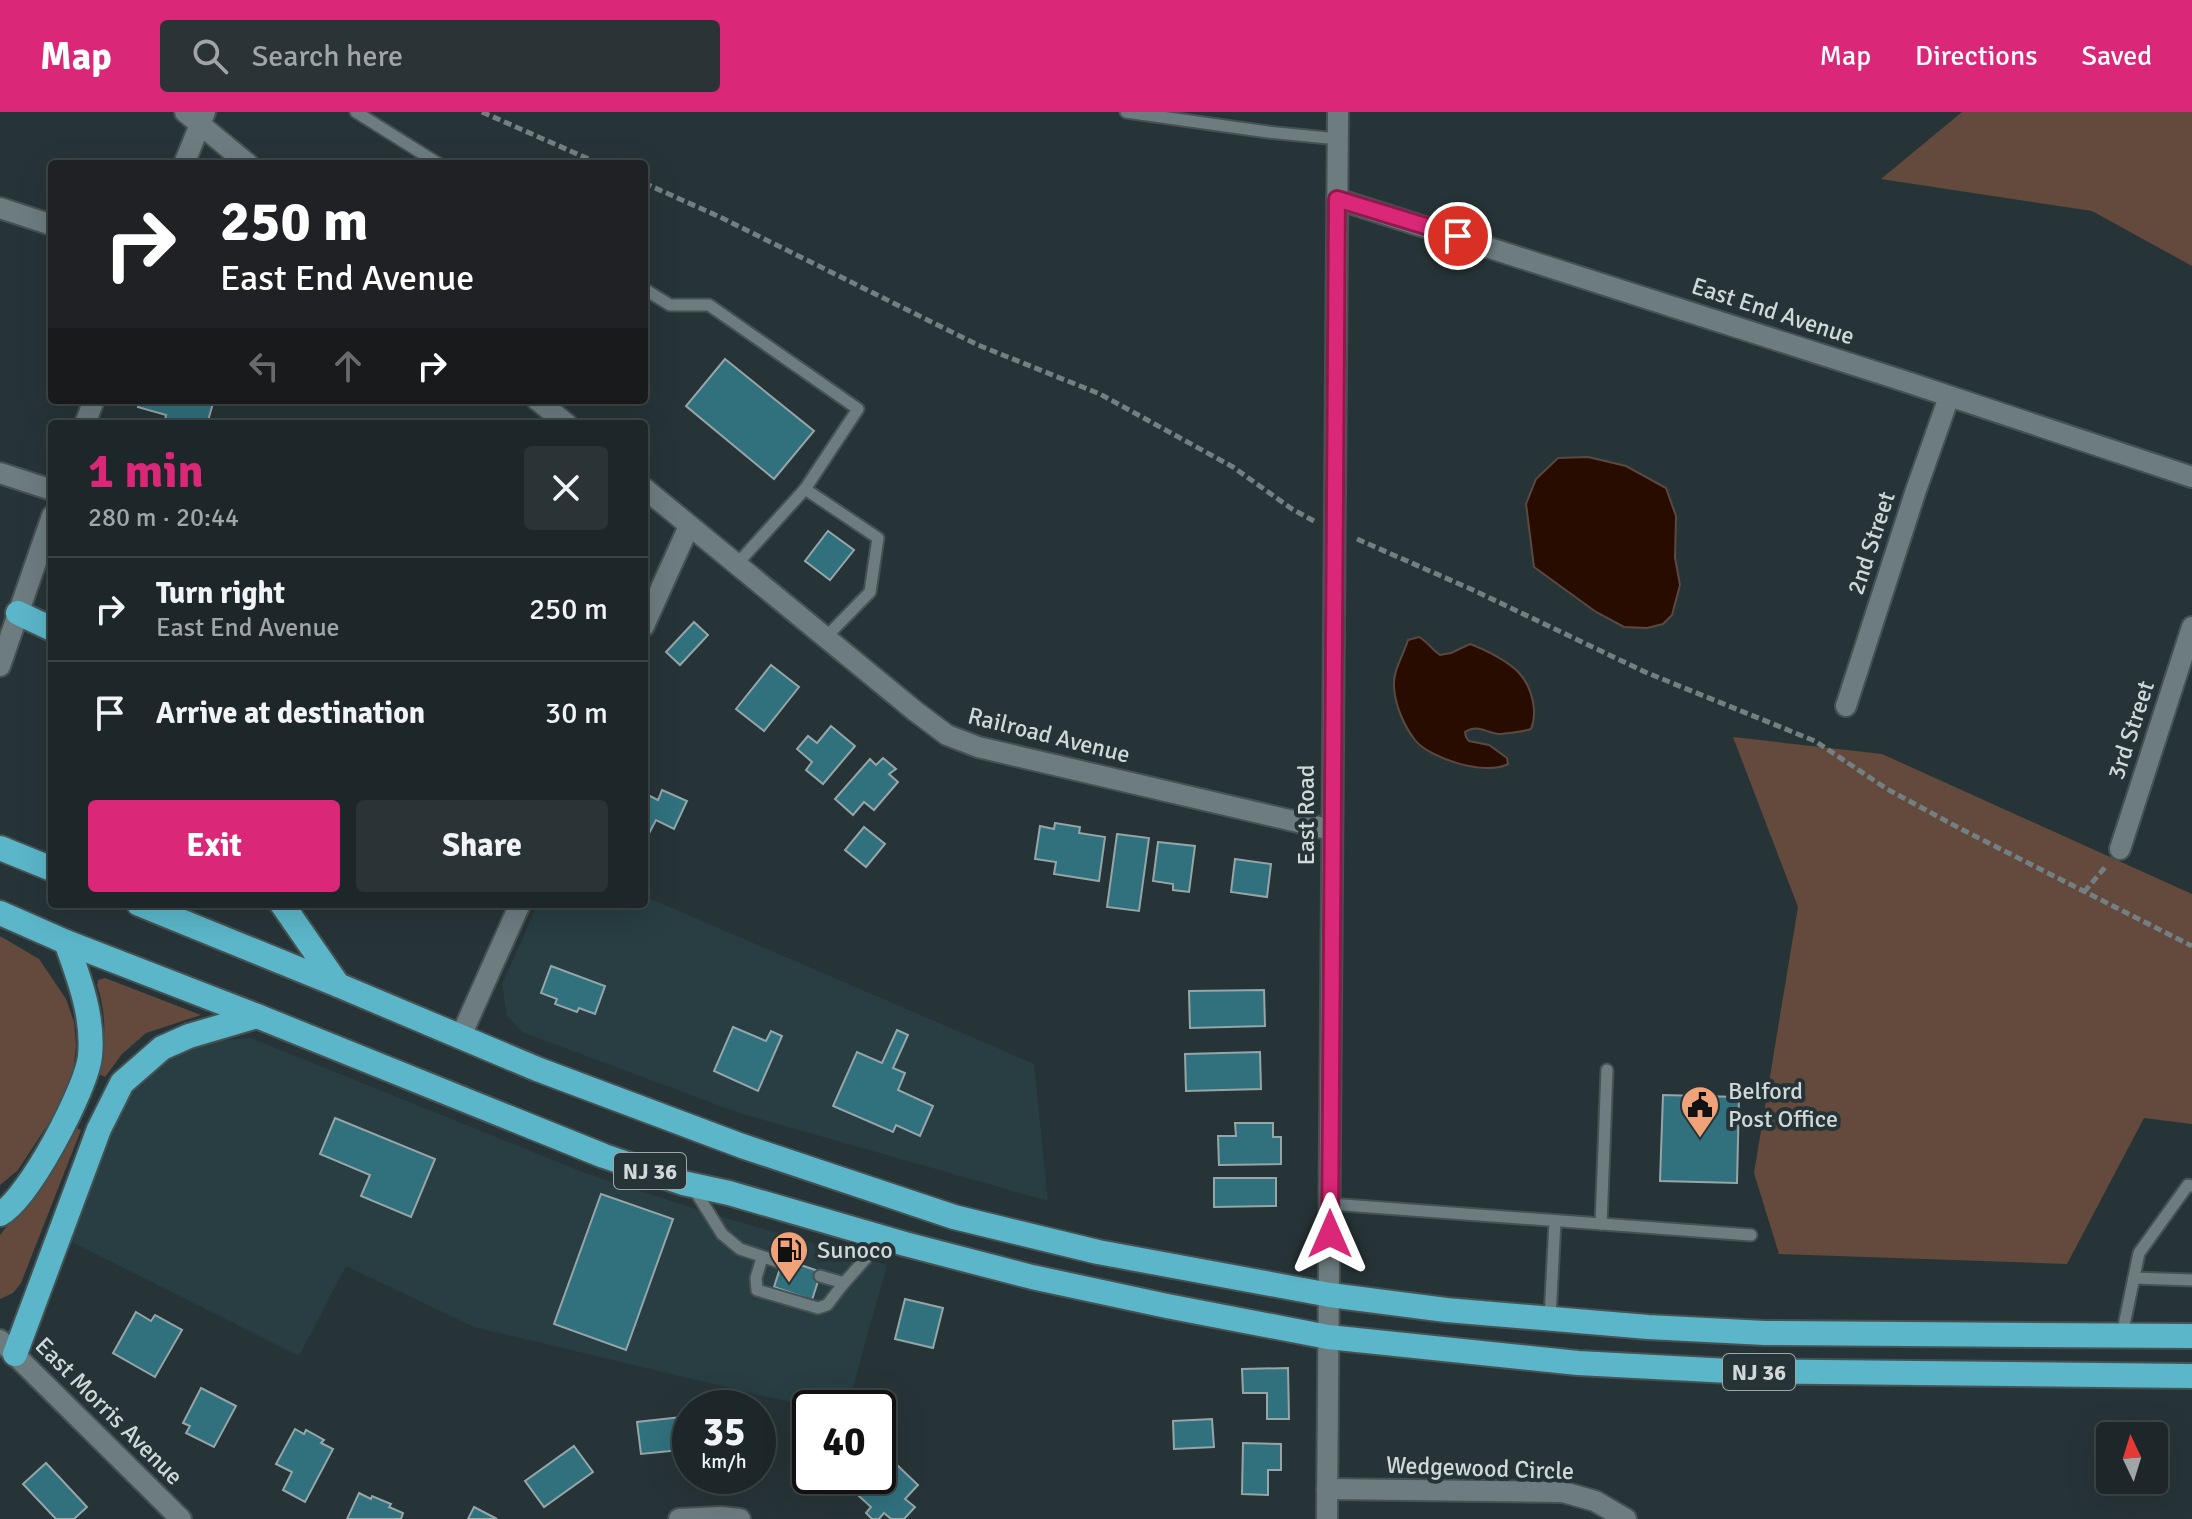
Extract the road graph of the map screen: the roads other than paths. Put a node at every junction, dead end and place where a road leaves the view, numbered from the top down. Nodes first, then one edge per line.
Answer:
1 (356, 112) edge
2 (1126, 112) edge
3 (1338, 112) edge
4 (196, 116) edge
5 (1338, 139) junction
6 (185, 160) edge
7 (244, 160) edge
8 (433, 160) edge
9 (1337, 199) junction
10 (0, 208) edge
11 (48, 224) edge
12 (648, 291) edge
13 (1949, 397) junction
14 (542, 404) edge
15 (562, 420) edge
16 (0, 473) edge
17 (2192, 477) edge
18 (48, 489) edge
19 (805, 489) junction
20 (648, 491) edge
21 (689, 526) junction
22 (48, 527) edge
23 (738, 563) junction
24 (18, 613) junction
25 (648, 617) edge
26 (48, 627) edge
27 (2192, 627) edge
28 (826, 637) junction
29 (0, 666) edge
30 (1846, 706) dead end
31 (1332, 830) junction
32 (0, 848) edge
33 (2120, 849) road end
34 (48, 867) edge
35 (149, 908) edge
36 (285, 908) edge
37 (518, 908) edge
38 (0, 913) edge
39 (66, 942) junction
40 (338, 985) junction
41 (257, 1016) junction
42 (460, 1038) junction
43 (1607, 1070) dead end
44 (692, 1185) junction
45 (2192, 1186) edge
46 (1330, 1204) junction
47 (2, 1215) edge
48 (1555, 1221) junction
49 (1601, 1224) junction
50 (1751, 1235) dead end
51 (884, 1238) junction
52 (762, 1258) junction
53 (782, 1263) dead end
54 (820, 1276) dead end
55 (2134, 1278) junction
56 (2192, 1280) edge
57 (844, 1283) junction
58 (1330, 1295) junction
59 (1550, 1318) junction
60 (2122, 1336) junction
61 (2192, 1336) edge
62 (1328, 1337) junction
63 (7, 1347) edge
64 (2192, 1376) edge
65 (1327, 1489) junction
66 (181, 1519) edge
67 (679, 1519) edge
68 (740, 1519) edge
69 (1327, 1519) edge
70 (1626, 1519) edge

1 - 8 lane
2 - 5 lane
3 - 5 street, East Road
4 - 6 street
4 - 7 street
5 - 9 street, East Road
9 - 13 street, East End Avenue
9 - 31 street, East Road
10 - 11 street
12 - 19 lane
13 - 17 street, East End Avenue
13 - 30 street, 2nd Street
14 - 15 street
16 - 18 street
19 - 23 lane
19 - 28 lane
20 - 21 street, Railroad Avenue
21 - 23 street, Railroad Avenue
21 - 25 street
22 - 24 street
23 - 28 street, Railroad Avenue
24 - 26 highway
24 - 29 street
27 - 33 street, 3rd Street
28 - 31 street, Railroad Avenue
31 - 46 street, East Road
32 - 34 highway
35 - 40 highway, NJ 36
36 - 40 highway
37 - 42 street
38 - 39 highway, NJ 36
39 - 41 highway, NJ 36
39 - 47 highway
40 - 42 highway, NJ 36
41 - 44 highway, NJ 36
41 - 63 highway
42 - 58 highway, NJ 36
43 - 49 lane
44 - 51 highway, NJ 36
44 - 52 lane
45 - 55 lane
46 - 48 lane
46 - 58 street, East Road
48 - 49 lane
48 - 59 lane
49 - 50 lane
51 - 57 lane
51 - 62 highway, NJ 36
52 - 53 lane
52 - 57 lane
54 - 57 lane
55 - 56 lane
55 - 60 lane
58 - 59 highway, NJ 36
58 - 62 street, East Road
59 - 60 highway, NJ 36
60 - 61 highway, NJ 36
62 - 64 highway, NJ 36
62 - 65 street, East Road
63 - 66 street, East Morris Avenue
65 - 69 street, East Road
65 - 70 street, Wedgewood Circle
67 - 68 street

